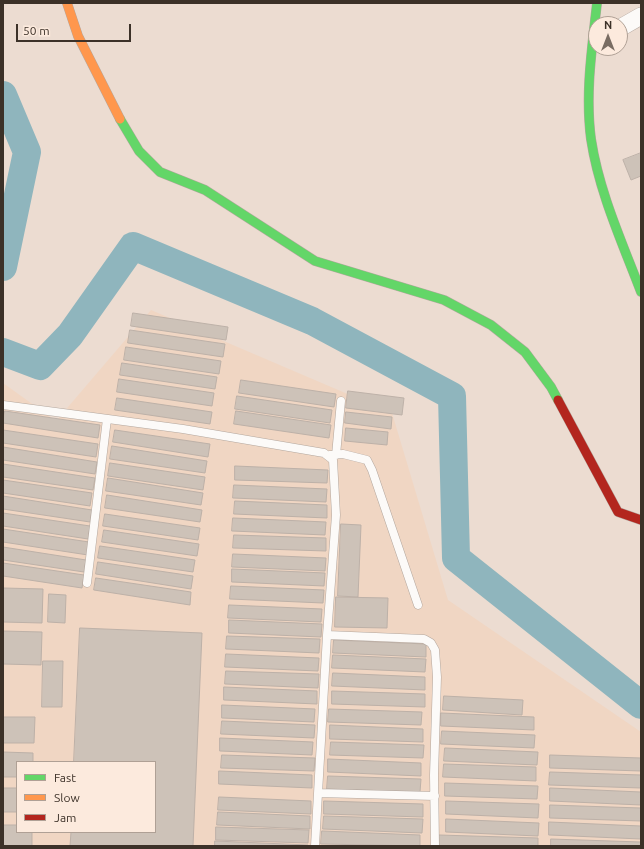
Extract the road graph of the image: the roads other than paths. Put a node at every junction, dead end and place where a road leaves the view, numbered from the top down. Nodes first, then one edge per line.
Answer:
1 (67, 3) edge
2 (597, 3) edge
3 (596, 16) edge
4 (641, 16) edge
5 (628, 23) edge
6 (592, 56) edge
7 (641, 292) edge
8 (341, 401) dead end
9 (3, 405) edge
10 (107, 419) junction
11 (333, 455) junction
12 (641, 520) edge
13 (87, 584) dead end
14 (418, 605) dead end
15 (327, 635) junction
16 (318, 792) junction
17 (435, 796) junction
18 (315, 846) edge
19 (435, 846) edge

1 - 12 street
2 - 3 street
4 - 5 street
6 - 7 street
8 - 11 lane
9 - 10 lane
10 - 11 lane
10 - 13 lane
11 - 14 lane
11 - 15 lane
15 - 16 lane
15 - 17 lane
16 - 17 lane
16 - 18 lane
17 - 19 lane

